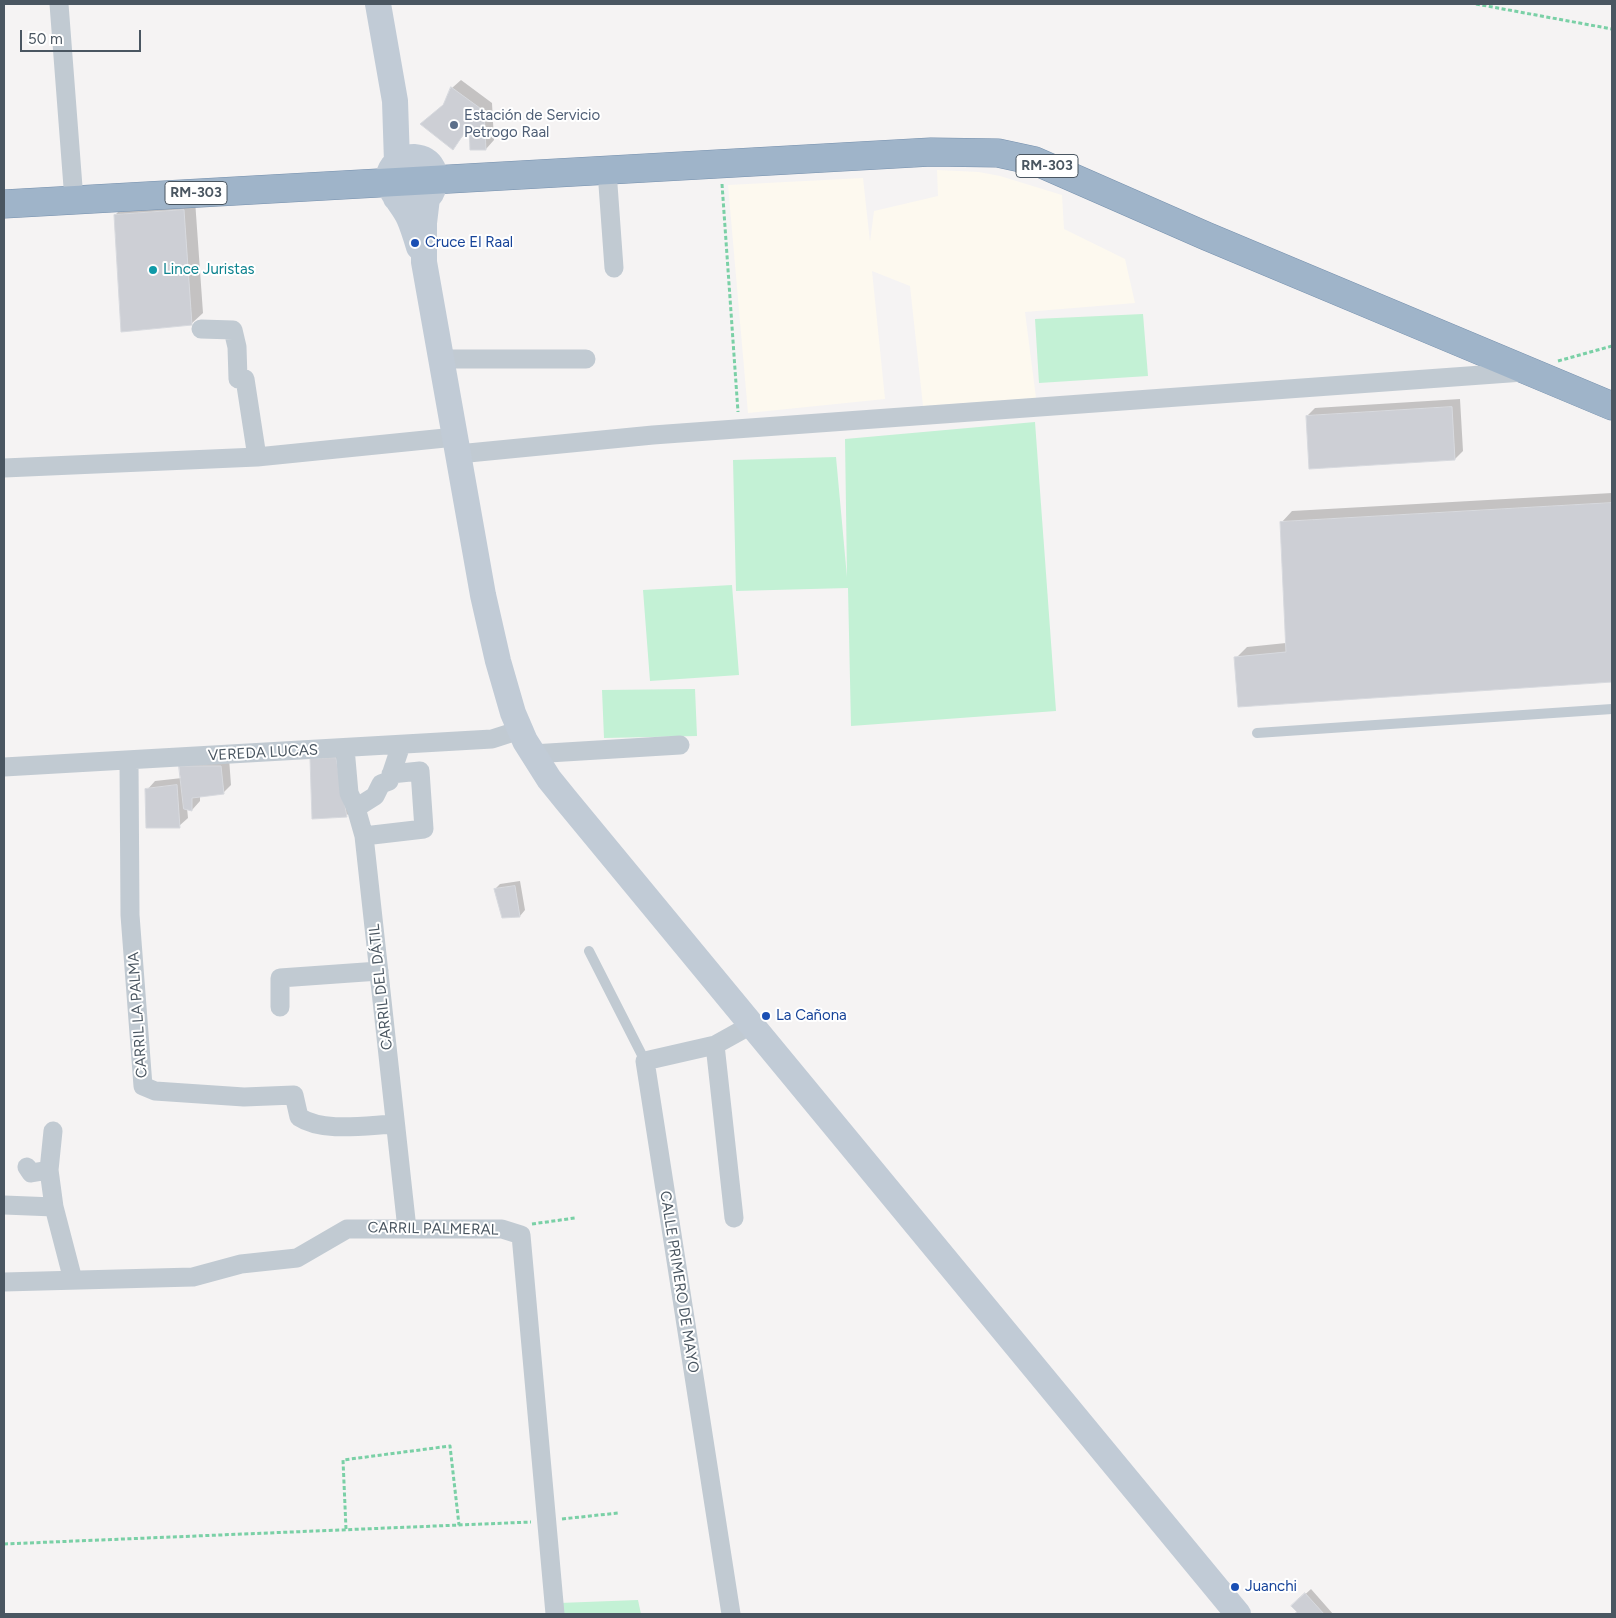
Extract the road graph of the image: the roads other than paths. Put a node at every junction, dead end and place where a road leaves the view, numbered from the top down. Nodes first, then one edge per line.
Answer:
1 (59, 4) edge
2 (378, 4) edge
3 (395, 101) junction
4 (607, 171) junction
5 (429, 180) junction
6 (394, 181) junction
7 (74, 200) junction
8 (4, 204) edge
9 (424, 262) junction
10 (614, 268) dead end
11 (201, 329) dead end
12 (442, 359) junction
13 (586, 359) dead end
14 (1530, 372) junction
15 (1612, 406) edge
16 (456, 446) junction
17 (257, 458) junction
18 (4, 468) edge
19 (1612, 709) edge
20 (520, 730) junction
21 (1257, 733) dead end
22 (401, 745) junction
23 (680, 745) dead end
24 (345, 748) junction
25 (532, 754) junction
26 (129, 761) junction
27 (4, 767) edge
28 (391, 774) junction
29 (356, 808) junction
30 (364, 836) junction
31 (589, 951) dead end
32 (379, 971) junction
33 (280, 1007) dead end
34 (751, 1025) junction
35 (715, 1045) junction
36 (645, 1061) junction
37 (395, 1124) junction
38 (53, 1131) dead end
39 (27, 1167) dead end
40 (49, 1170) junction
41 (4, 1205) edge
42 (54, 1207) junction
43 (734, 1218) dead end
44 (406, 1229) junction
45 (73, 1280) junction
46 (4, 1282) edge
47 (555, 1614) edge
48 (731, 1614) edge
49 (1238, 1614) edge

1 - 7 street
2 - 3 main road
3 - 5 main road
3 - 6 main road
4 - 5 highway, RM-303
4 - 10 street
4 - 14 highway, RM-303
5 - 6 highway, RM-303
5 - 9 main road
6 - 7 highway, RM-303
6 - 9 main road
7 - 8 highway, RM-303
9 - 12 main road
11 - 17 street
12 - 13 street
12 - 16 main road
14 - 15 highway, RM-303
14 - 16 street
16 - 17 street
16 - 20 main road
17 - 18 street
19 - 21 lane
20 - 22 street, VEREDA LUCAS
20 - 25 main road
22 - 24 street, VEREDA LUCAS
22 - 28 street
23 - 25 street
24 - 26 street, VEREDA LUCAS
24 - 29 street, CARRIL DEL DÁTIL
25 - 34 main road
26 - 27 street, VEREDA LUCAS
26 - 37 street, CARRIL LA PALMA
28 - 29 street
28 - 30 street
29 - 30 street, CARRIL DEL DÁTIL
30 - 32 street, CARRIL DEL DÁTIL
31 - 36 lane
32 - 33 street
32 - 37 street, CARRIL DEL DÁTIL
34 - 35 street
34 - 49 main road
35 - 36 street
35 - 43 street
36 - 48 street, CALLE PRIMERO DE MAYO
37 - 44 street, CARRIL DEL DÁTIL
38 - 40 street
39 - 40 street
40 - 42 street
41 - 42 street
42 - 45 street
44 - 45 street, CARRIL PALMERAL
44 - 47 street, CARRIL PALMERAL
45 - 46 street, CARRIL PALMERAL

